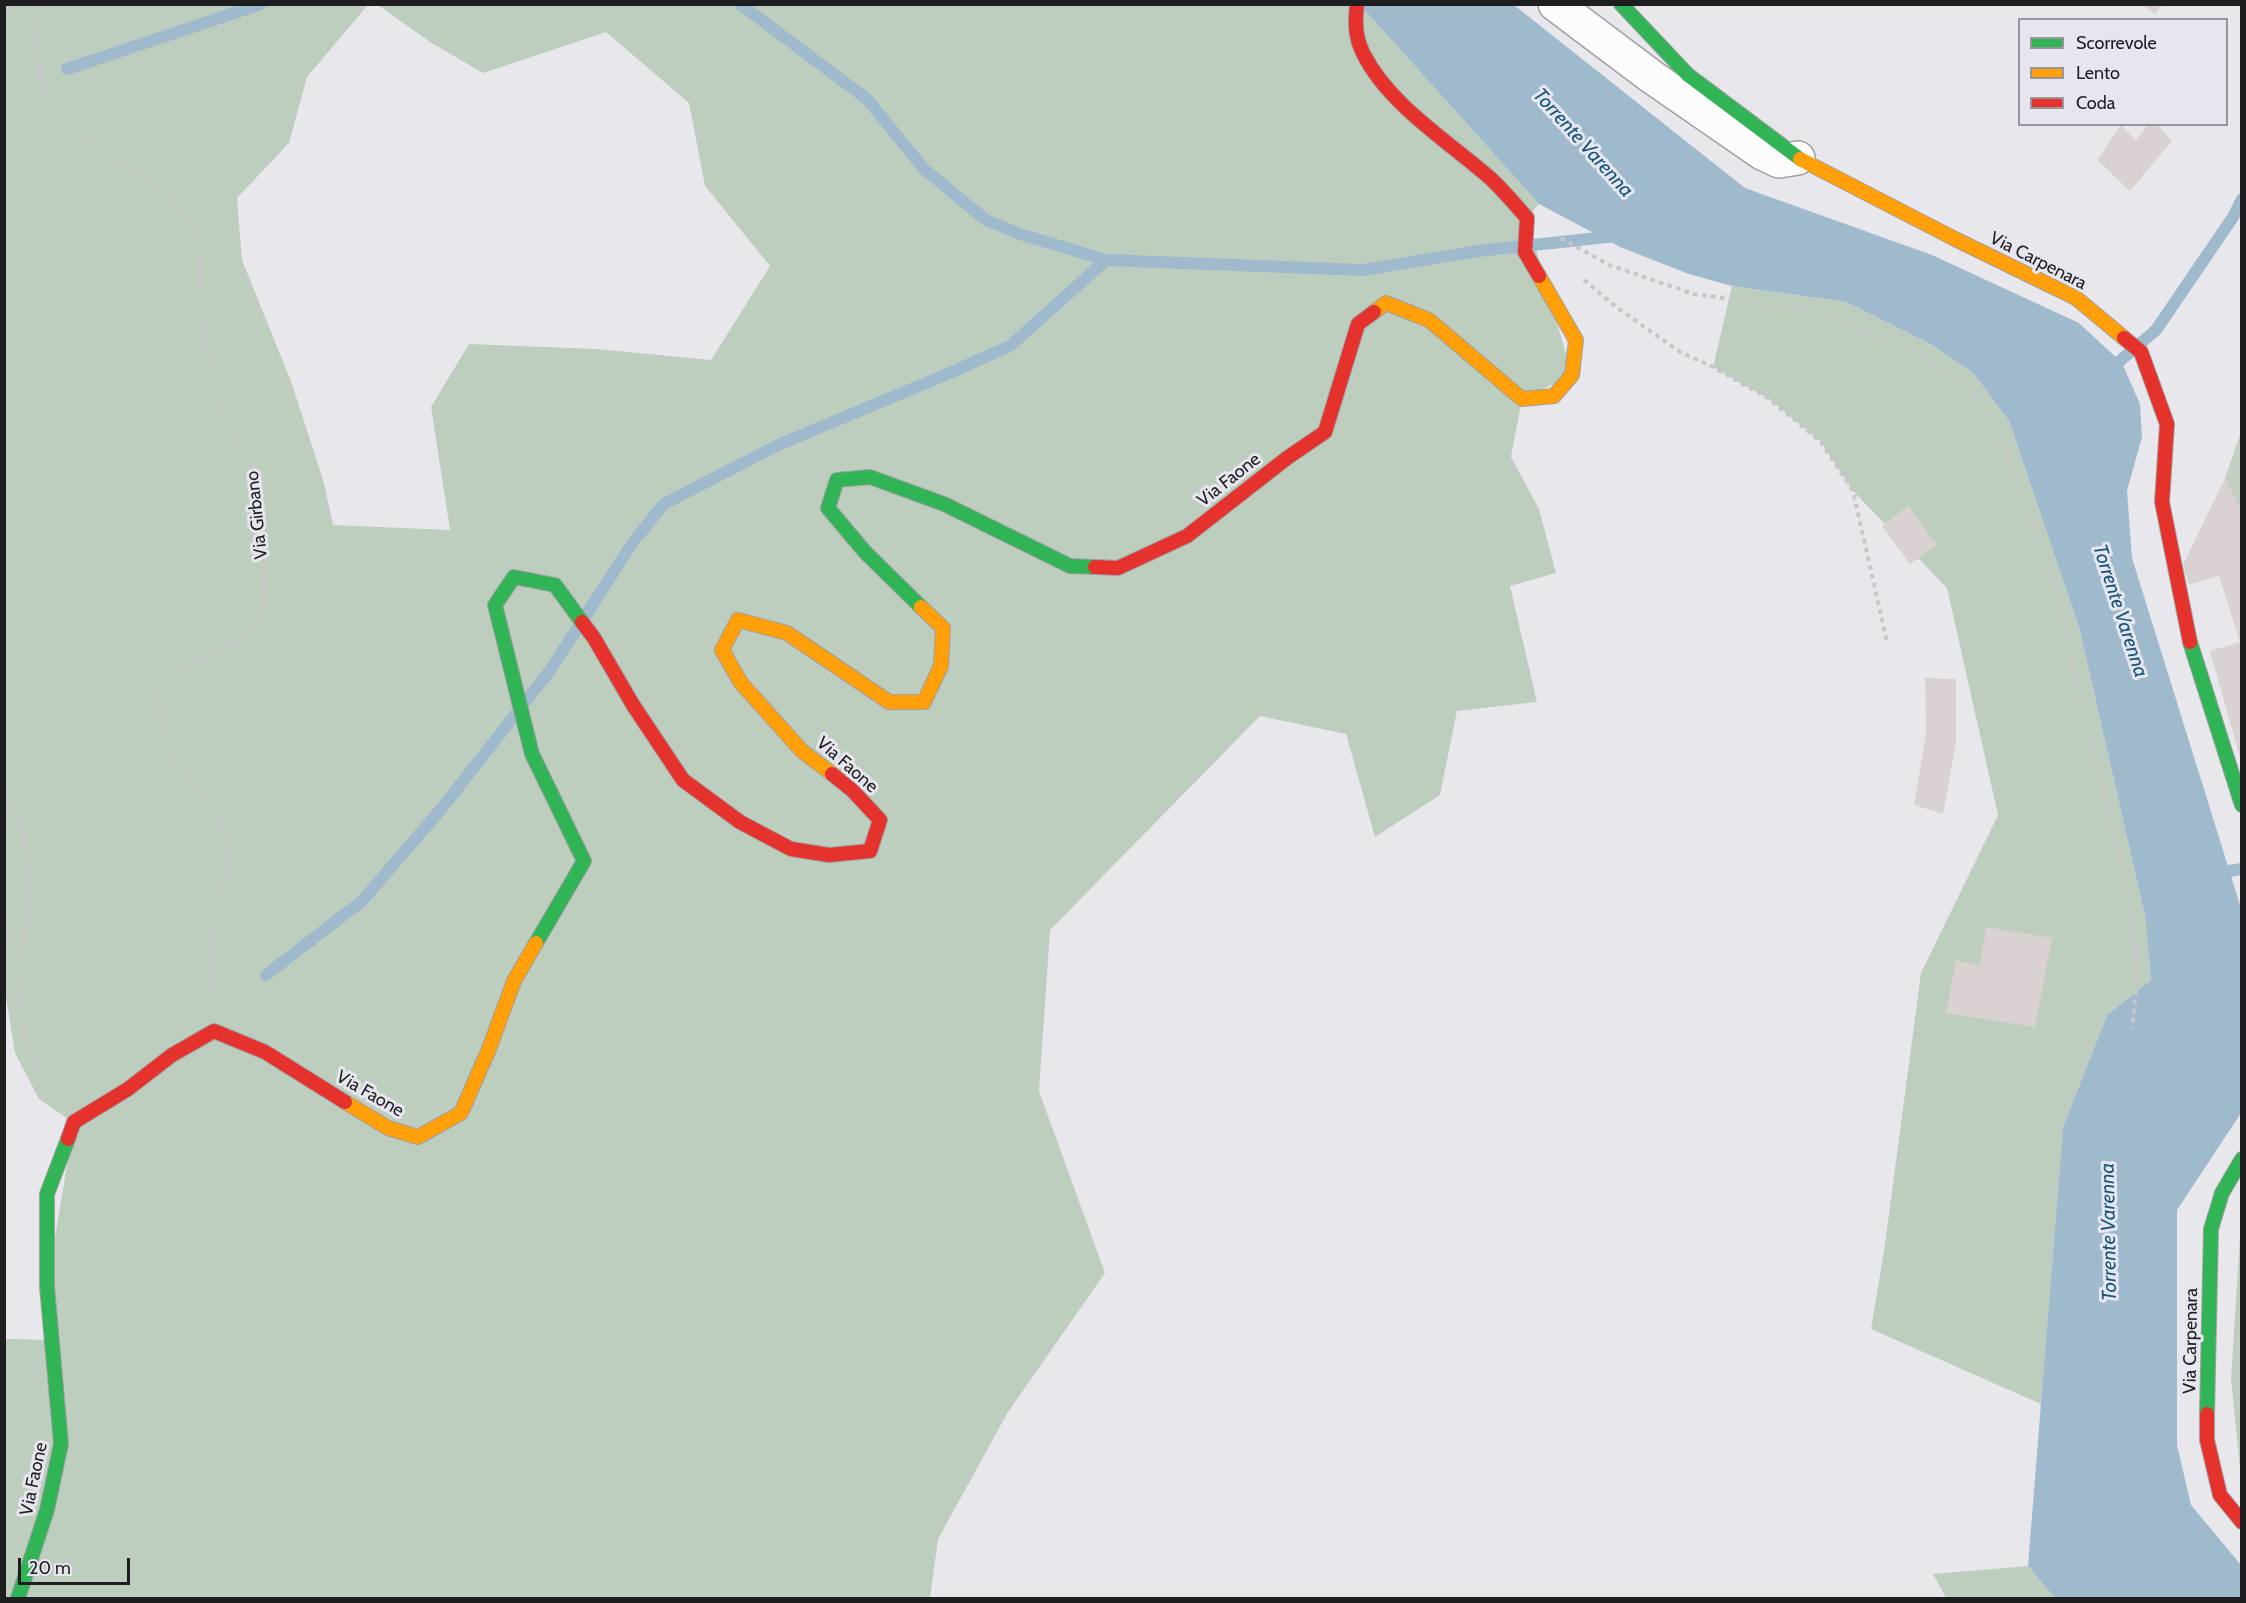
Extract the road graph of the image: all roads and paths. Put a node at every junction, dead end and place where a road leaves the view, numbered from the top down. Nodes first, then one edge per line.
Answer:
1 (37, 4) edge
2 (1555, 4) edge
3 (1621, 4) edge
4 (1356, 7) edge
5 (1798, 158) junction
6 (1527, 218) junction
7 (1580, 277) dead end
8 (1887, 642) dead end
9 (4, 792) edge
10 (2241, 805) edge
11 (4, 922) edge
12 (14, 964) junction
13 (2132, 1028) dead end
14 (214, 1031) junction
15 (82, 1117) junction
16 (2241, 1159) edge
17 (2241, 1522) edge
18 (18, 1599) edge

1 - 14 path, Via Girbano
2 - 5 street
3 - 5 street, Via Carpenara
4 - 6 street
5 - 10 street, Via Carpenara
6 - 13 path
6 - 14 street, Via Faone
7 - 8 path
9 - 12 path
11 - 12 path
12 - 15 path
14 - 15 street, Via Faone
15 - 18 street, Via Faone
16 - 17 street, Via Carpenara

